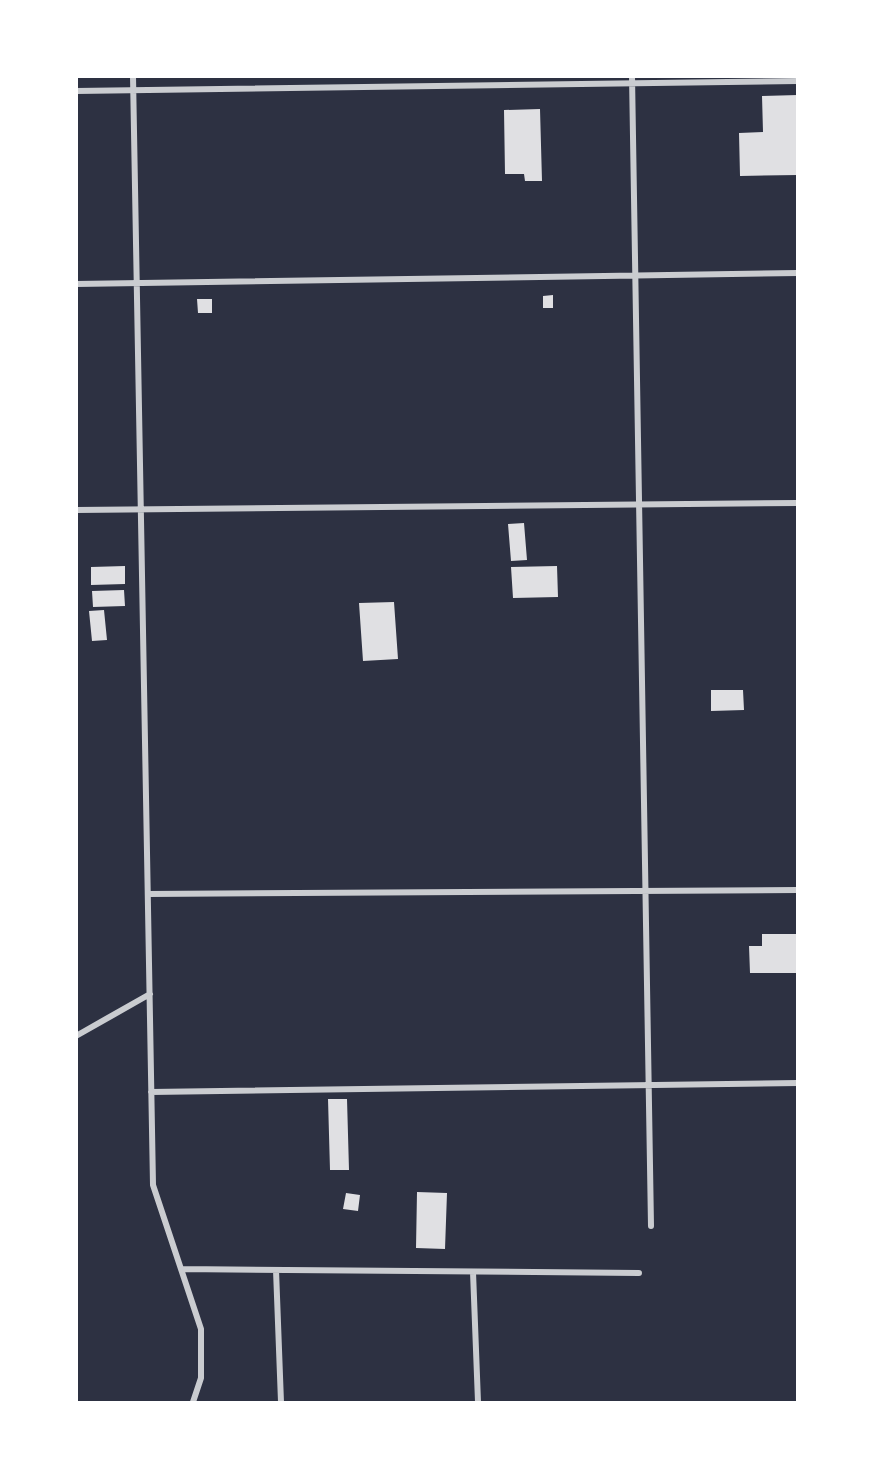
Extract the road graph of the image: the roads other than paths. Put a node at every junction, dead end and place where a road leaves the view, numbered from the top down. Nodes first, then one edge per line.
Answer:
1 (133, 76) edge
2 (632, 80) edge
3 (798, 81) edge
4 (133, 90) junction
5 (76, 91) edge
6 (798, 273) edge
7 (635, 276) junction
8 (137, 283) junction
9 (76, 284) edge
10 (798, 503) edge
11 (639, 505) junction
12 (76, 510) edge
13 (141, 510) junction
14 (798, 890) edge
15 (645, 891) junction
16 (148, 894) junction
17 (150, 994) junction
18 (76, 1035) edge
19 (798, 1083) edge
20 (649, 1085) junction
21 (152, 1092) junction
22 (651, 1226) dead end
23 (181, 1269) junction
24 (276, 1270) junction
25 (473, 1272) junction
26 (639, 1273) dead end
27 (194, 1402) edge
28 (281, 1402) edge
29 (478, 1402) edge

1 - 4 street
2 - 3 street
2 - 4 street
2 - 7 street
4 - 5 street
4 - 8 street
6 - 7 street
7 - 8 street
7 - 11 street
8 - 9 street
8 - 13 street
10 - 11 street
11 - 13 street
11 - 15 street
12 - 13 street
13 - 16 street
14 - 15 street
15 - 16 street
15 - 20 street
16 - 17 street
17 - 18 street
17 - 21 street
19 - 20 street
20 - 21 street
20 - 22 street
21 - 23 street
23 - 24 street
23 - 27 street
24 - 25 street
24 - 28 street
25 - 26 street
25 - 29 street

